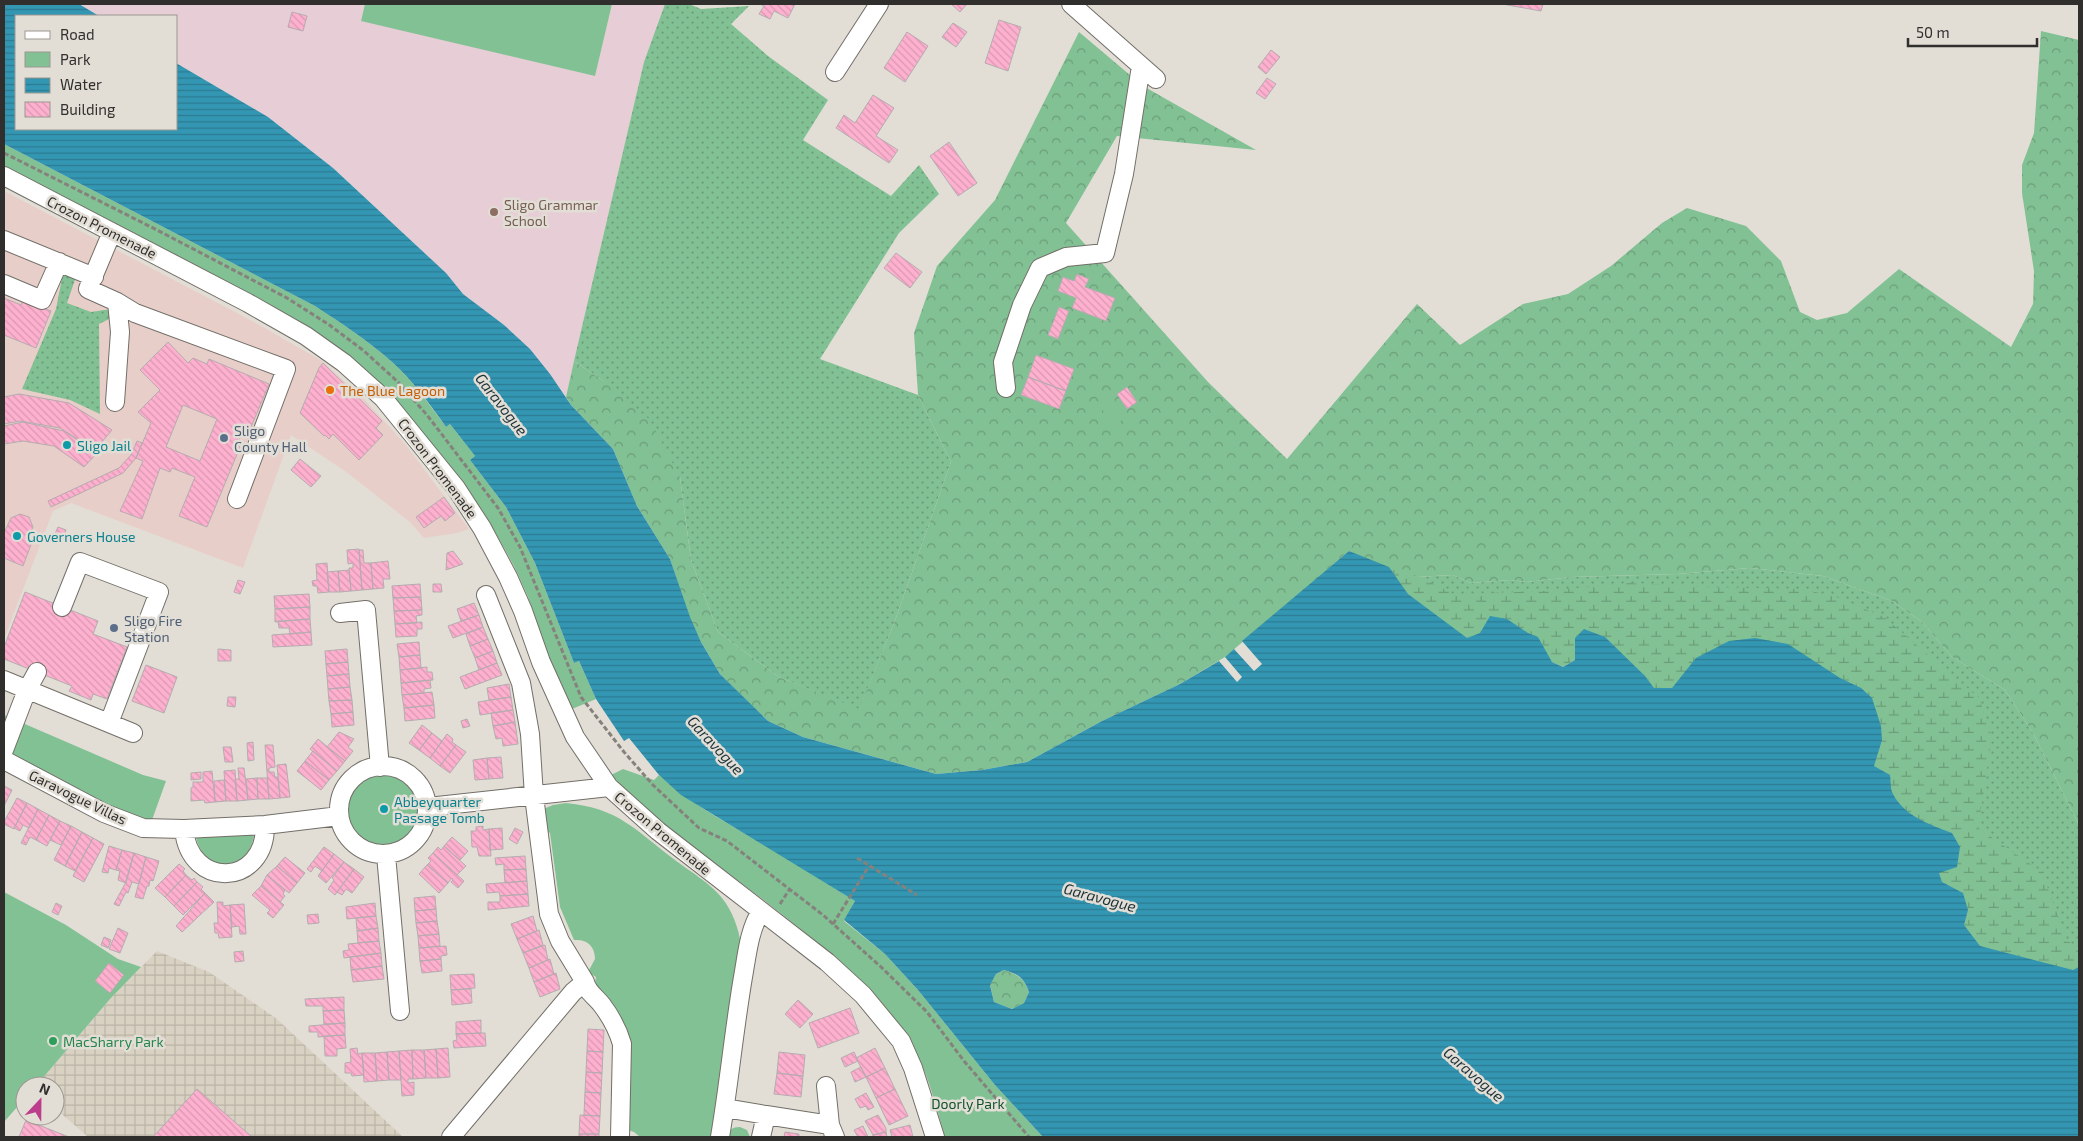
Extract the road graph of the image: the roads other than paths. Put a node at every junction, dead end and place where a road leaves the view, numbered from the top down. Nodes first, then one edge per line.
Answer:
1 (879, 4) edge
2 (1072, 4) edge
3 (1141, 66) junction
4 (835, 72) dead end
5 (1156, 80) dead end
6 (4, 176) edge
7 (112, 232) junction
8 (4, 240) edge
9 (59, 262) junction
10 (94, 276) junction
11 (4, 284) edge
12 (117, 302) junction
13 (1006, 388) dead end
14 (115, 402) dead end
15 (237, 499) dead end
16 (486, 595) dead end
17 (62, 606) dead end
18 (340, 613) dead end
19 (37, 672) dead end
20 (4, 680) edge
21 (27, 690) junction
22 (109, 723) junction
23 (133, 733) dead end
24 (4, 750) edge
25 (4, 760) edge
26 (380, 766) junction
27 (609, 787) junction
28 (534, 796) junction
29 (428, 807) junction
30 (339, 816) junction
31 (265, 825) junction
32 (184, 829) junction
33 (386, 855) junction
34 (761, 911) junction
35 (583, 979) junction
36 (400, 1011) dead end
37 (826, 1086) dead end
38 (725, 1108) junction
39 (766, 1114) junction
40 (833, 1131) edge
41 (451, 1137) edge
42 (620, 1137) edge
43 (720, 1137) edge
44 (762, 1137) edge
45 (935, 1137) edge

1 - 4 street
2 - 3 street
3 - 5 street
3 - 13 street
6 - 7 street, Crozon Promenade
7 - 10 street
7 - 27 street, Crozon Promenade
8 - 9 street
9 - 10 street
9 - 11 street
10 - 12 street
12 - 14 street
12 - 15 street
16 - 28 street
17 - 22 street
18 - 26 street
19 - 21 street
20 - 21 street
21 - 22 street
21 - 24 street
22 - 23 street
25 - 32 street, Garavogue Villas
26 - 29 street
26 - 30 street
27 - 28 street
27 - 34 street, Crozon Promenade
28 - 29 street
28 - 35 street
29 - 33 street
30 - 31 street, Garavogue Villas
30 - 33 street
31 - 32 street, Garavogue Villas
31 - 32 street
33 - 36 street
34 - 38 street
34 - 45 street
35 - 41 street
35 - 42 street
37 - 40 street
38 - 39 street
38 - 43 street
39 - 40 street
39 - 44 street

